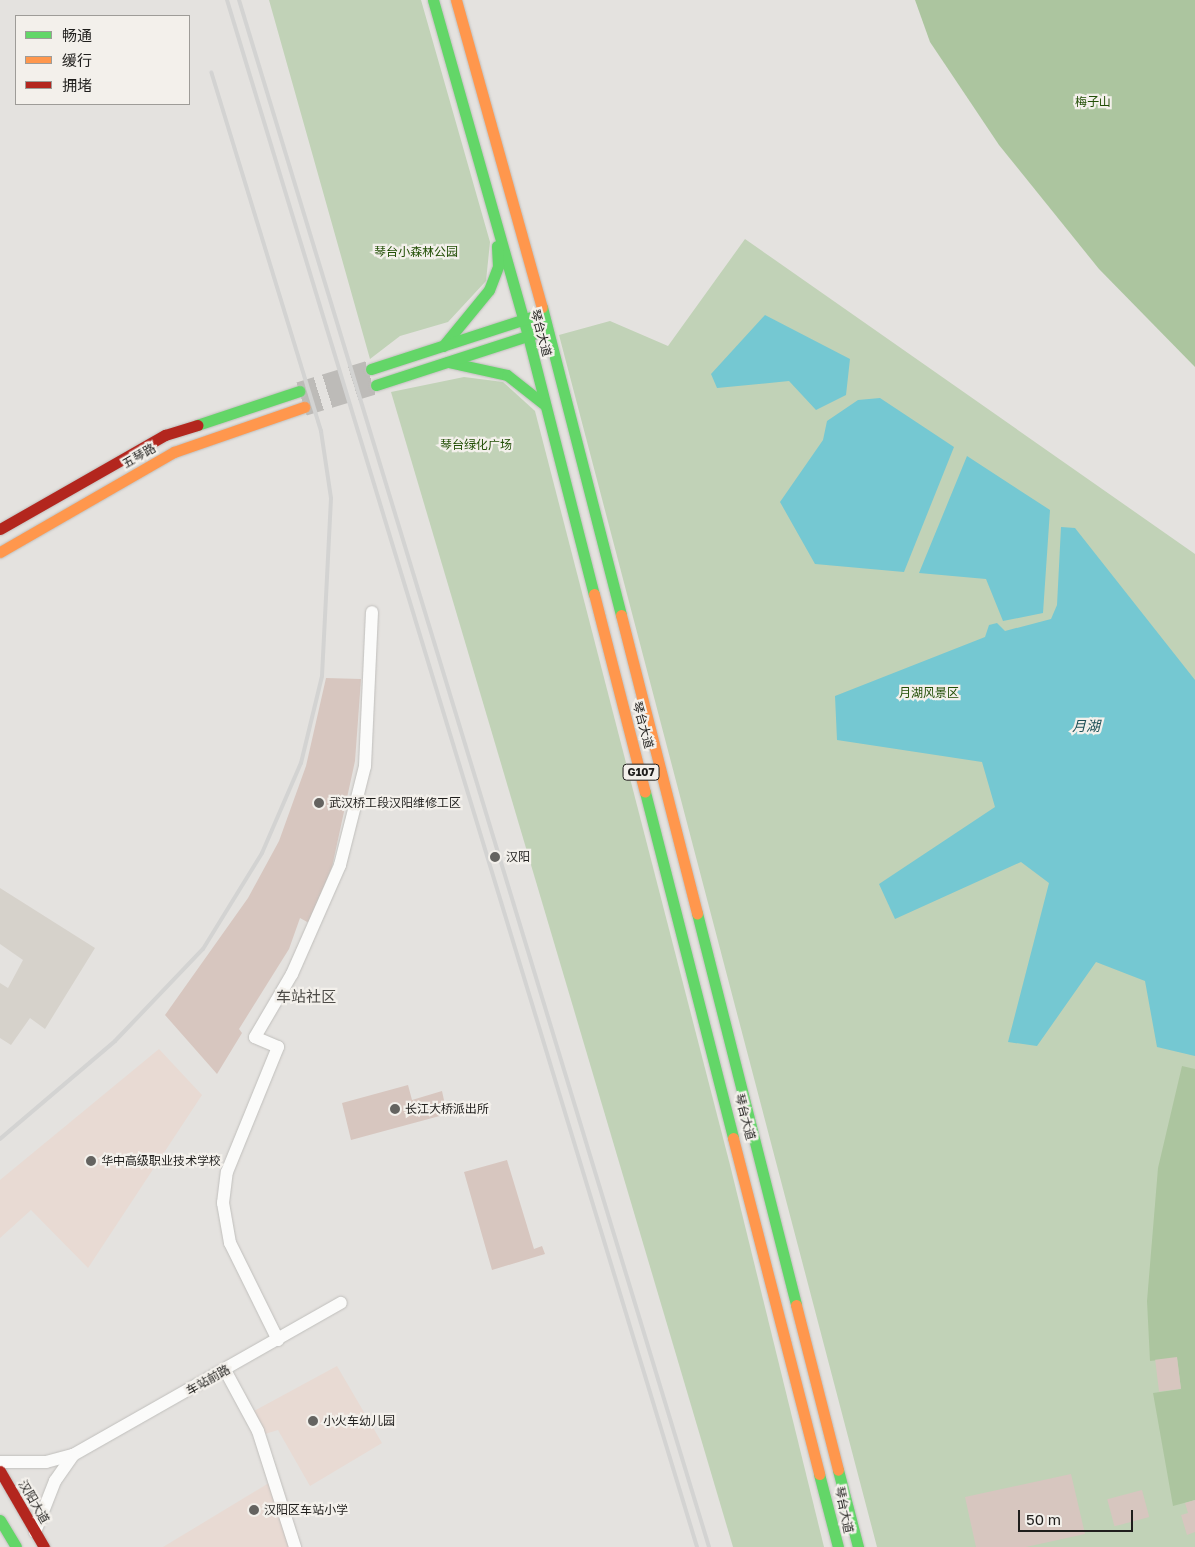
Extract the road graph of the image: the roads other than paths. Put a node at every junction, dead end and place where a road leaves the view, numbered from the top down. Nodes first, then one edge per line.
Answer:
1 (433, 0) edge
2 (456, 0) edge
3 (497, 225) junction
4 (544, 313) junction
5 (524, 320) junction
6 (548, 330) junction
7 (528, 336) junction
8 (443, 346) junction
9 (448, 362) junction
10 (371, 369) tunnel mouth
11 (376, 385) tunnel mouth
12 (299, 391) tunnel mouth
13 (545, 405) junction
14 (304, 408) tunnel mouth
15 (0, 529) edge
16 (0, 552) edge
17 (372, 612) dead end
18 (341, 1303) dead end
19 (278, 1340) junction
20 (225, 1370) junction
21 (73, 1455) junction
22 (0, 1462) edge
23 (0, 1471) edge
24 (0, 1520) edge
25 (35, 1532) junction
26 (16, 1547) edge
27 (44, 1547) edge
28 (295, 1547) edge
29 (838, 1547) edge
30 (858, 1547) edge

1 - 3 main road, 琴台大道 / G107
2 - 4 main road, 琴台大道 / G107
3 - 5 main road, 琴台大道 / G107
3 - 8 main road
4 - 5 main road
4 - 6 main road, 琴台大道 / G107
5 - 7 main road, 琴台大道 / G107
5 - 8 main road
6 - 7 main road
6 - 30 main road, 琴台大道 / G107
7 - 9 main road
7 - 13 main road, 琴台大道 / G107
8 - 10 main road
9 - 11 main road
9 - 13 main road
12 - 15 main road, 五琴路
13 - 29 main road, 琴台大道 / G107
14 - 16 main road, 五琴路
17 - 19 street
18 - 19 street, 车站前路
19 - 20 street, 车站前路
20 - 21 street, 车站前路
20 - 28 street
21 - 22 street
21 - 25 street
23 - 25 main road, 汉阳大道
24 - 26 main road
25 - 27 main road, 汉阳大道

